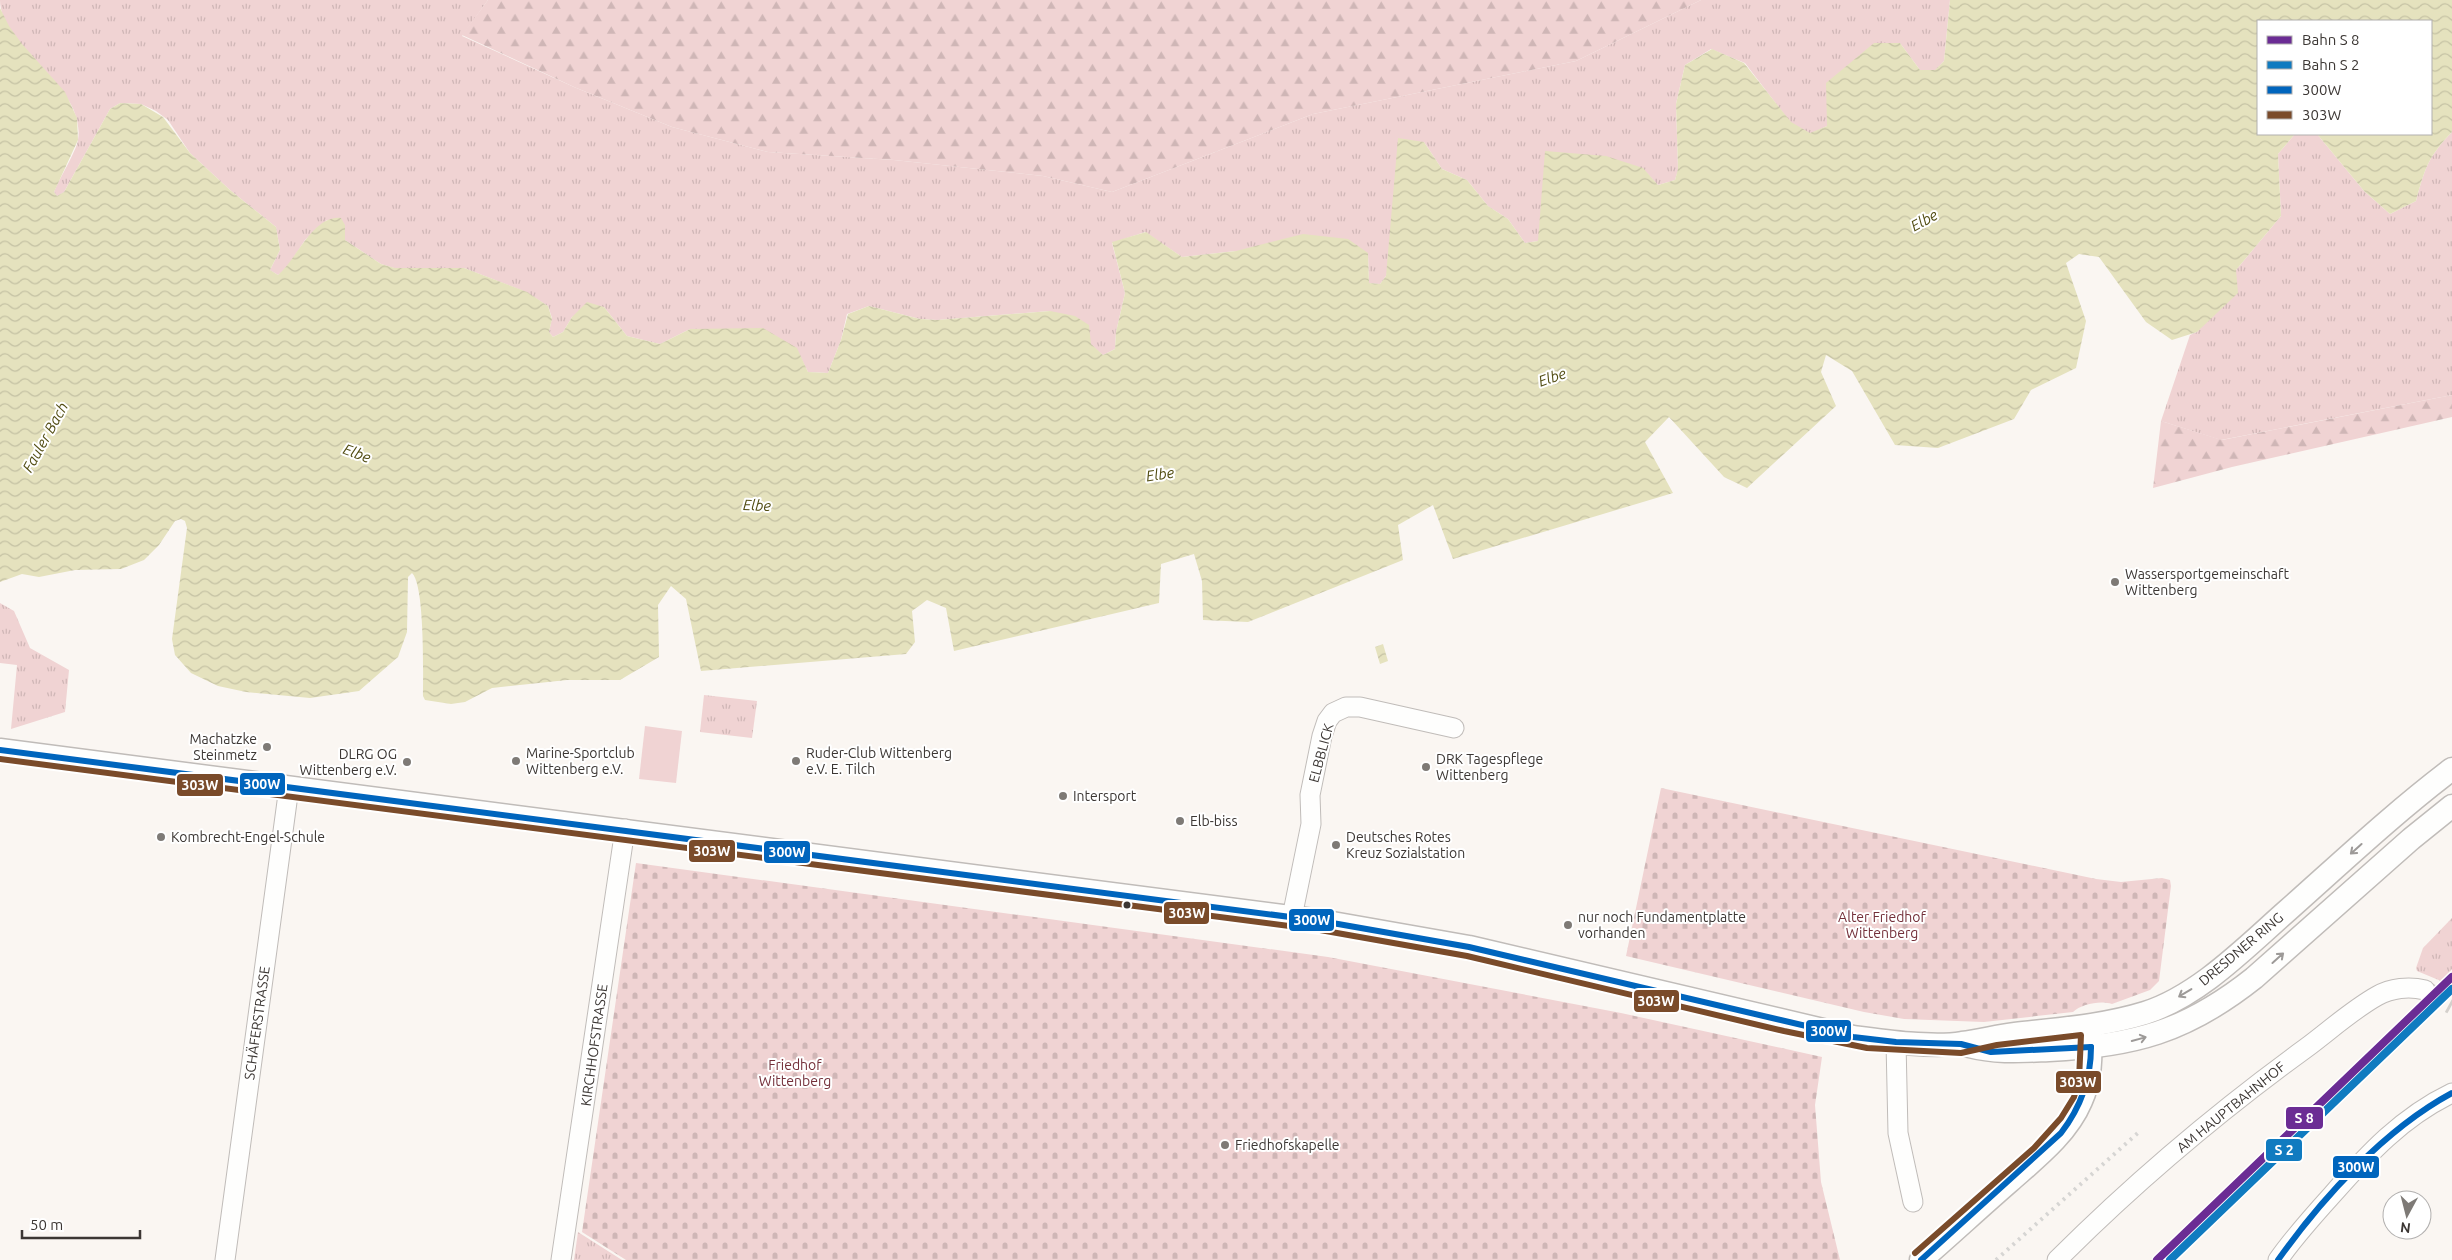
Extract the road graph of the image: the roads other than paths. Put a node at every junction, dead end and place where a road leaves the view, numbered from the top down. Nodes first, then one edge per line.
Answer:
1 (1454, 728) dead end
2 (0, 750) edge
3 (2452, 769) edge
4 (289, 787) junction
5 (2452, 806) edge
6 (625, 830) junction
7 (1292, 917) junction
8 (2425, 990) tunnel mouth
9 (2090, 1036) junction
10 (1896, 1042) junction
11 (2452, 1093) edge
12 (1913, 1202) dead end
13 (225, 1260) edge
14 (561, 1260) edge
15 (1921, 1260) edge
16 (2056, 1260) edge
17 (2278, 1260) edge

1 - 7 street, ELBBLICK
2 - 4 main road, DRESDNER RING
3 -> 9 main road, DRESDNER RING
4 - 6 main road, DRESDNER RING
4 - 13 street, SCHÄFERSTRASSE
9 -> 5 main road, DRESDNER RING
6 - 7 main road, DRESDNER RING
6 - 14 street, KIRCHHOFSTRASSE
7 - 10 main road, DRESDNER RING
8 - 16 street, AM HAUPTBAHNHOF
9 - 10 main road, DRESDNER RING
9 - 15 main road
10 - 12 street
11 - 17 street

